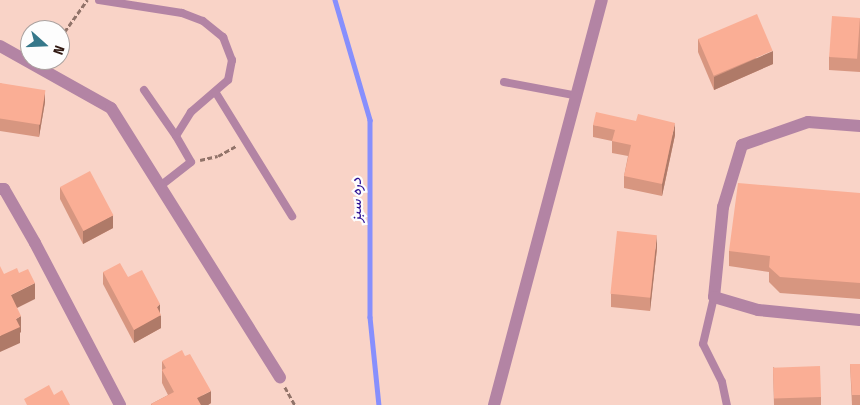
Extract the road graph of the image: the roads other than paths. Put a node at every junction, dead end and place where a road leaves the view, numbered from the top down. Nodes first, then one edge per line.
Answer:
1 (99, 0) edge
2 (602, 0) edge
3 (0, 46) edge
4 (504, 82) dead end
5 (144, 90) dead end
6 (216, 93) junction
7 (578, 96) junction
8 (860, 126) edge
9 (176, 136) junction
10 (160, 186) junction
11 (0, 188) edge
12 (292, 216) dead end
13 (714, 297) junction
14 (860, 320) edge
15 (280, 377) road end
16 (120, 405) edge
17 (494, 405) edge
18 (727, 405) edge

1 - 6 lane
2 - 7 street
3 - 10 street
4 - 7 lane
5 - 9 lane
6 - 9 lane
6 - 12 lane
7 - 17 street
8 - 13 street
9 - 10 lane
10 - 15 street
11 - 16 street
13 - 14 street
13 - 18 lane

